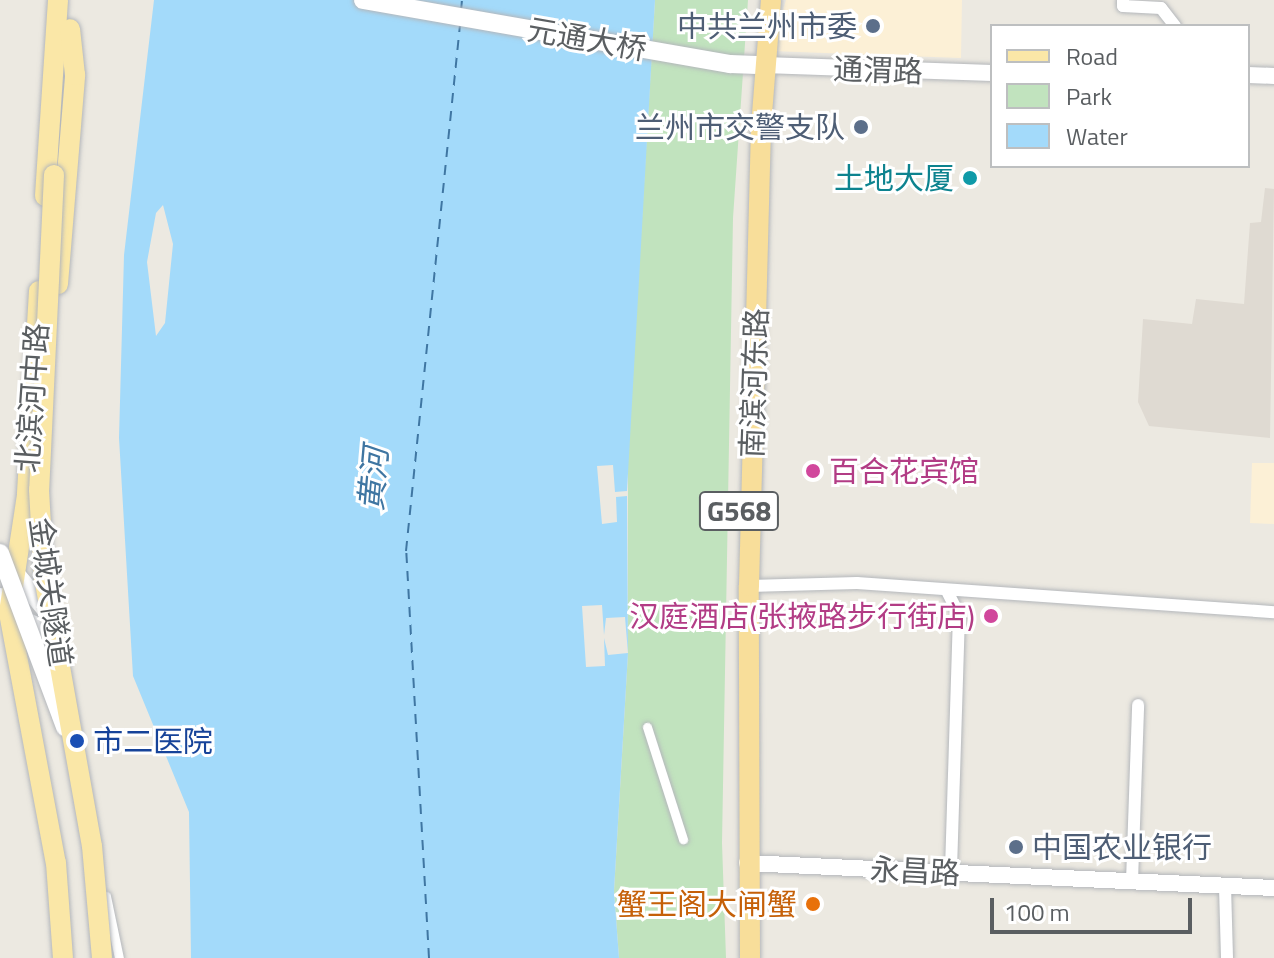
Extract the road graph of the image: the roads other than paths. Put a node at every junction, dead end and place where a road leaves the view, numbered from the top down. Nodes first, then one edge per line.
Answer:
1 (58, 0) edge
2 (72, 0) edge
3 (363, 0) edge
4 (757, 0) edge
5 (771, 0) edge
6 (1123, 0) edge
7 (1173, 24) edge
8 (70, 29) junction
9 (758, 65) junction
10 (990, 73) edge
11 (1250, 75) edge
12 (1274, 76) edge
13 (0, 545) edge
14 (0, 553) edge
15 (14, 574) junction
16 (749, 586) junction
17 (948, 593) junction
18 (4, 605) edge
19 (47, 611) junction
20 (1274, 612) edge
21 (51, 633) junction
22 (1138, 705) dead end
23 (647, 727) dead end
24 (68, 737) junction
25 (683, 839) dead end
26 (747, 863) junction
27 (951, 873) junction
28 (1132, 881) junction
29 (1225, 886) junction
30 (1274, 888) edge
31 (106, 896) junction
32 (61, 958) edge
33 (99, 958) edge
34 (119, 958) edge
35 (738, 958) edge
36 (750, 958) edge
37 (1227, 958) edge

1 - 15 main road, 北滨河中路
2 - 8 main road
3 - 9 main road, 元通大桥
4 - 9 highway, 南滨河东路 / G568
5 - 9 highway, 南滨河东路 / G568
6 - 7 street
8 - 19 main road
8 - 24 main road, 金城关隧道, bridge
9 - 10 street, 通渭路
9 - 16 highway, 南滨河东路 / G568
9 - 35 highway, 南滨河东路 / G568
11 - 12 street
13 - 15 main road
14 - 24 main road, bridge
15 - 18 main road, 北滨河中路
15 - 19 main road
16 - 17 street
16 - 26 highway, 南滨河东路 / G568
17 - 20 street
17 - 27 street
18 - 21 main road
18 - 32 main road, 北滨河中路
19 - 21 main road
21 - 31 main road
22 - 28 street
23 - 25 street
24 - 33 main road, 金城关隧道, bridge
26 - 27 street, 永昌路
26 - 36 highway, 南滨河东路 / G568
27 - 28 street, 永昌路
28 - 29 street, 永昌路
29 - 30 street, 永昌路
29 - 37 street
31 - 33 main road
31 - 34 street

